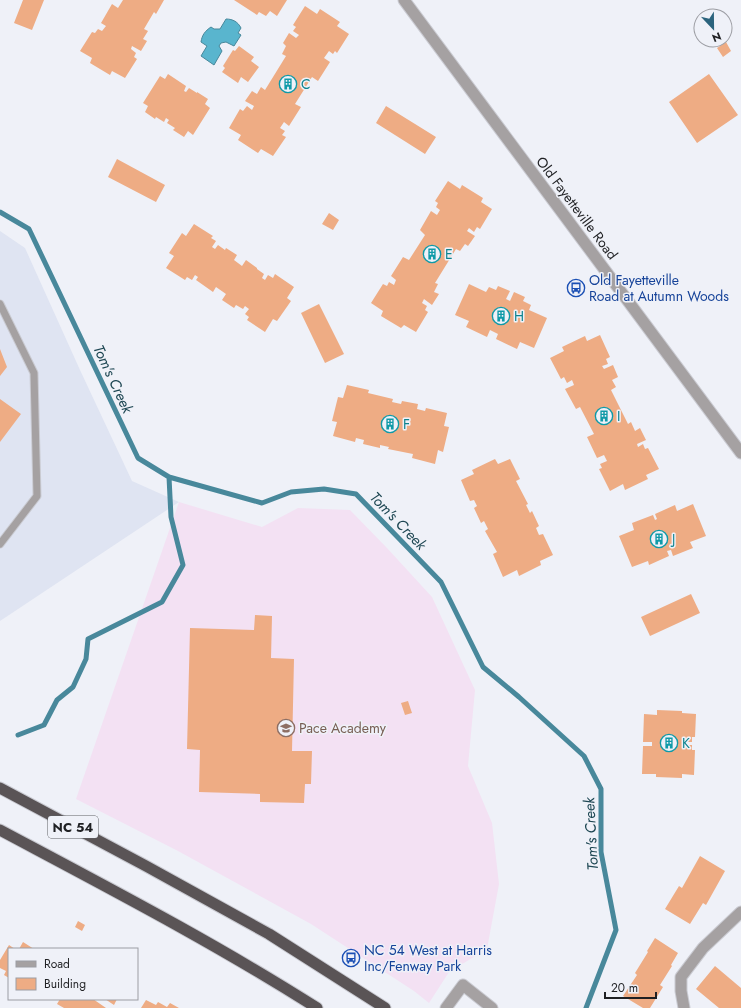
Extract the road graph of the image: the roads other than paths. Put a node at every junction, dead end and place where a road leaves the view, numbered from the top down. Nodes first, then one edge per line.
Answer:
1 (404, 0) edge
2 (0, 304) edge
3 (741, 453) edge
4 (0, 544) edge
5 (0, 788) edge
6 (0, 830) edge
7 (741, 912) edge
8 (316, 1008) edge
9 (385, 1008) edge
10 (446, 1008) edge
11 (492, 1008) edge
12 (684, 1008) edge

1 - 3 street, Old Fayetteville Road
2 - 4 lane
5 - 9 highway, NC 54
6 - 8 highway, NC 54
7 - 12 street
10 - 11 street

